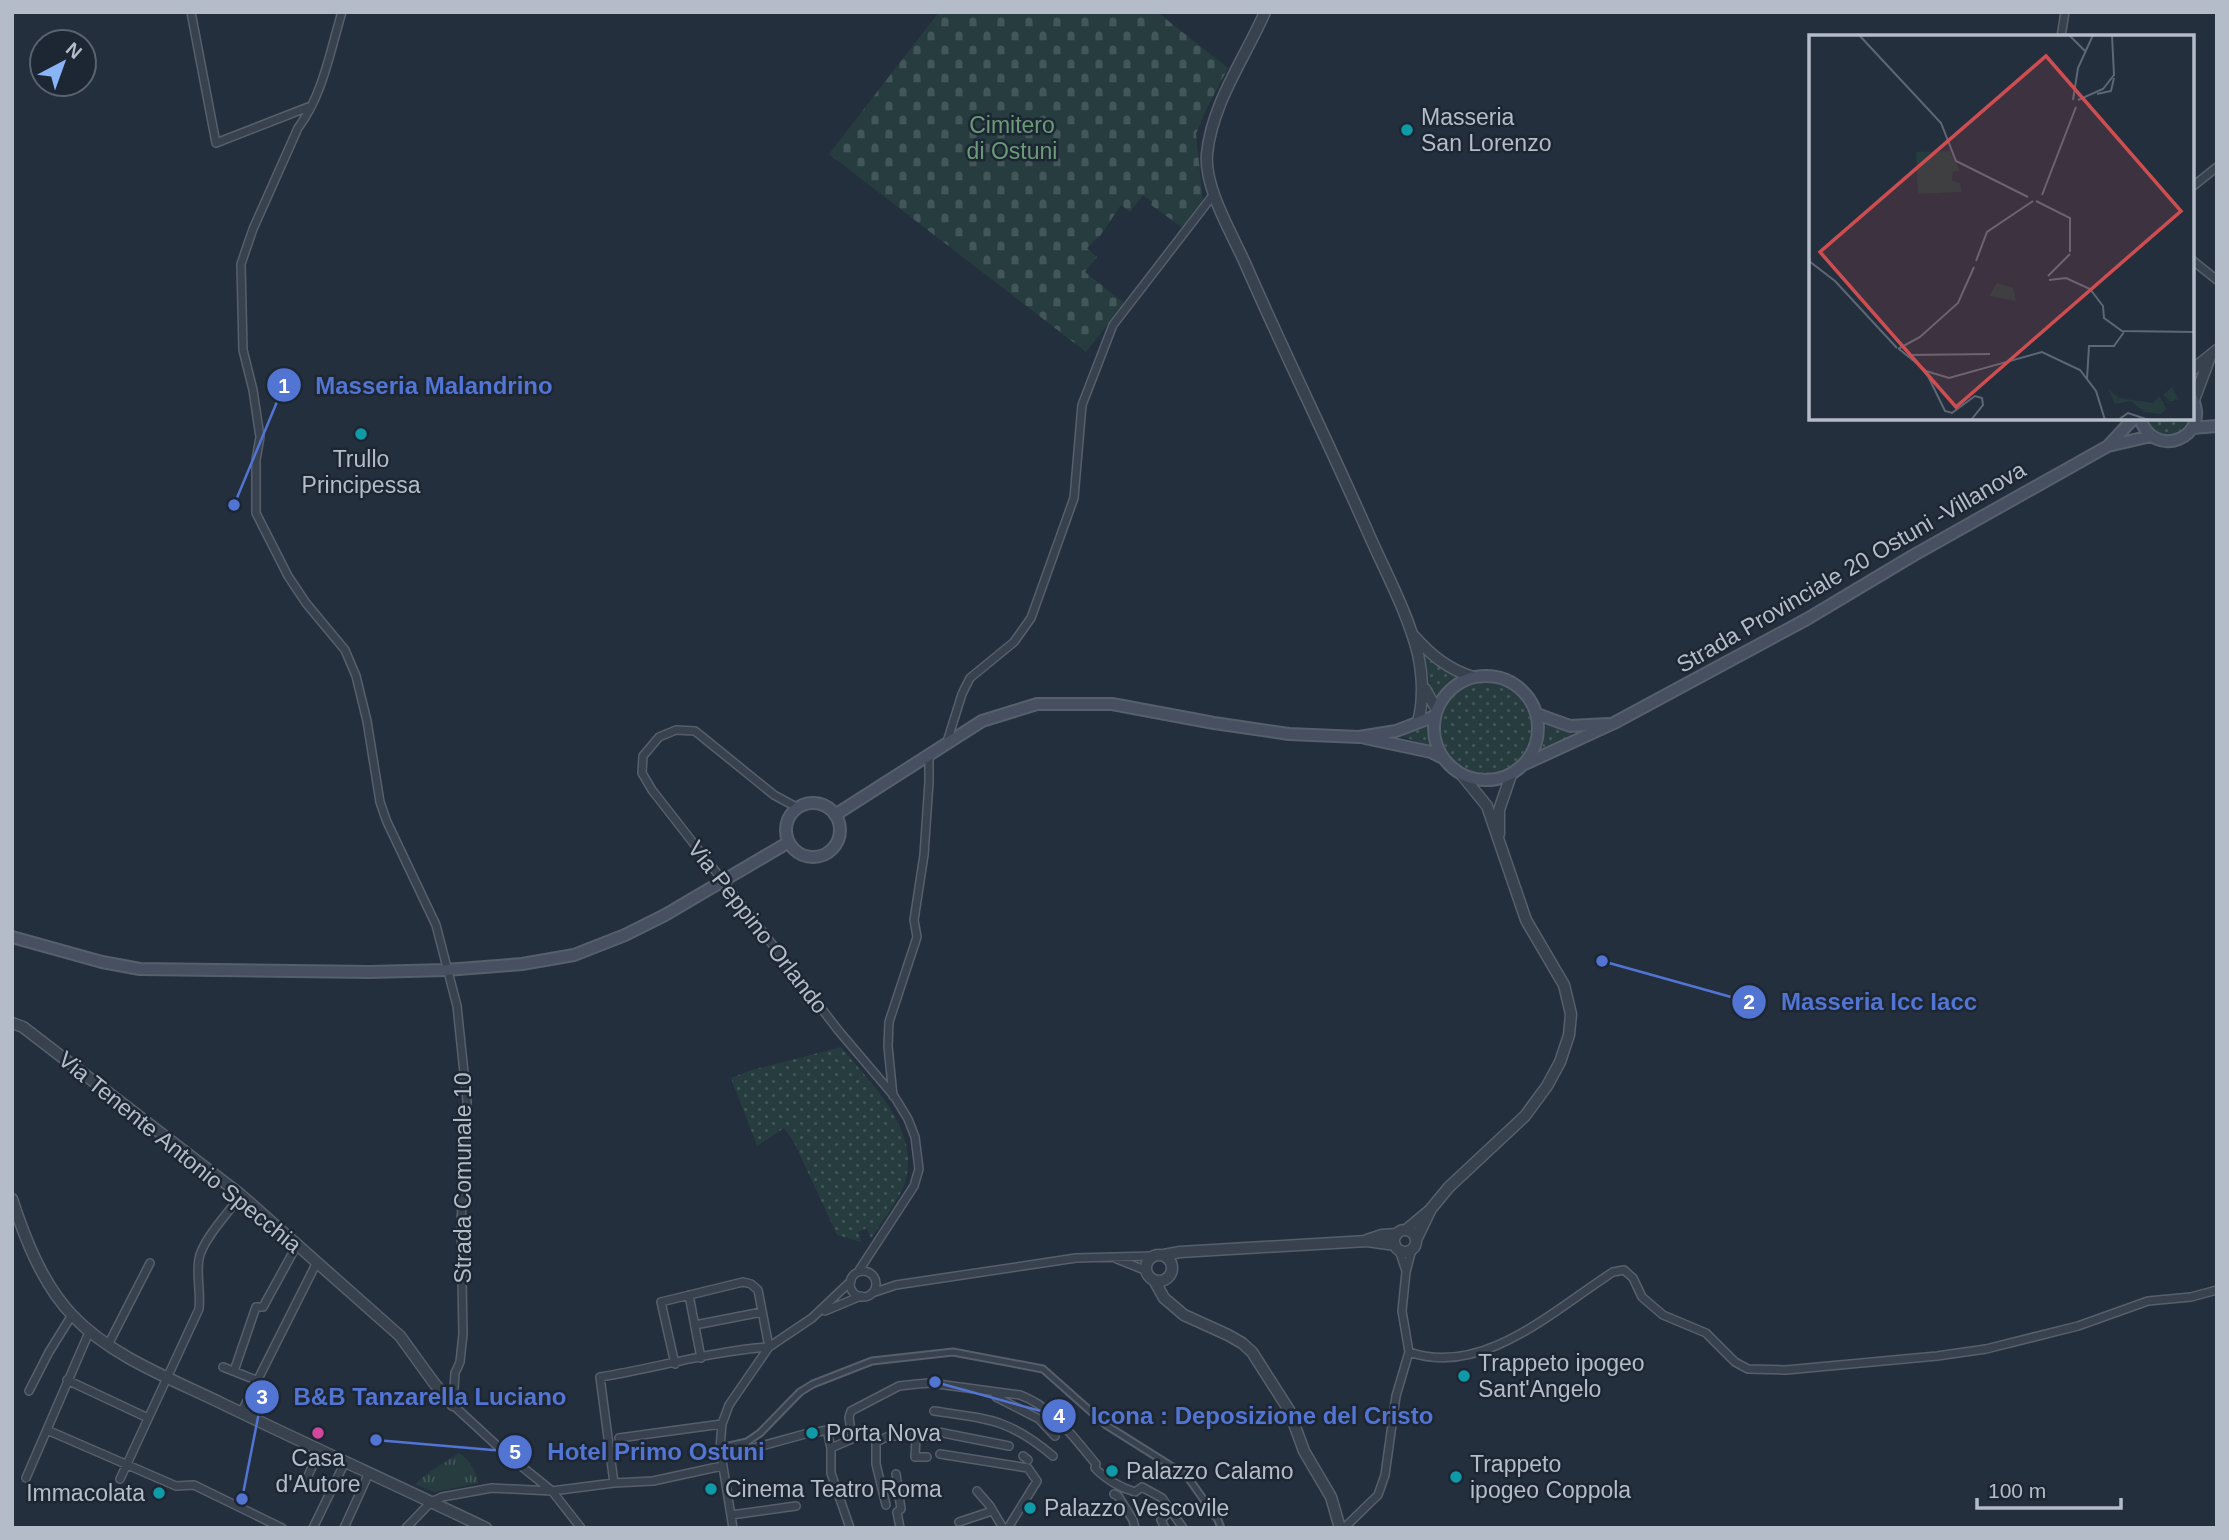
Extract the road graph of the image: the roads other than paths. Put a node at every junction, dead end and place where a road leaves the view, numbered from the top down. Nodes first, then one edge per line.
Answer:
1 (191, 12) edge
2 (342, 12) edge
3 (1265, 12) edge
4 (2065, 12) edge
5 (2061, 35) edge
6 (311, 106) junction
7 (2217, 167) edge
8 (2194, 185) edge
9 (1214, 194) junction
10 (2194, 262) edge
11 (2217, 280) edge
12 (2213, 353) edge
13 (2194, 368) edge
14 (2194, 402) edge
15 (2132, 420) edge
16 (2141, 420) edge
17 (2193, 420) edge
18 (2217, 424) edge
19 (2192, 428) junction
20 (2151, 436) junction
21 (2108, 446) junction
22 (1412, 633) junction
23 (1473, 677) junction
24 (1423, 682) junction
25 (1436, 713) junction
26 (1537, 714) junction
27 (1418, 722) junction
28 (1614, 723) junction
29 (1359, 737) junction
30 (947, 743) junction
31 (929, 755) junction
32 (1443, 758) junction
33 (1525, 764) junction
34 (1461, 774) junction
35 (1511, 775) junction
36 (798, 808) junction
37 (835, 815) junction
38 (789, 842) junction
39 (1500, 845) junction
40 (15, 937) edge
41 (446, 970) junction
42 (12, 1023) edge
43 (894, 1096) junction
44 (241, 1195) junction
45 (12, 1199) edge
46 (1430, 1210) junction
47 (1401, 1232) junction
48 (1367, 1241) junction
49 (298, 1245) junction
50 (1414, 1245) junction
51 (1397, 1248) junction
52 (1192, 1253) junction
53 (1164, 1255) junction
54 (1152, 1256) junction
55 (1110, 1257) junction
56 (866, 1261) junction
57 (317, 1262) junction
58 (150, 1263) dead end
59 (1173, 1266) junction
60 (858, 1272) junction
61 (867, 1272) junction
62 (1406, 1272) junction
63 (1150, 1275) junction
64 (1168, 1277) junction
65 (875, 1279) junction
66 (851, 1281) junction
67 (896, 1285) junction
68 (2217, 1290) edge
69 (872, 1293) junction
70 (689, 1296) junction
71 (861, 1296) junction
72 (1170, 1303) junction
73 (762, 1312) junction
74 (72, 1315) junction
75 (812, 1318) junction
76 (695, 1325) junction
77 (90, 1331) junction
78 (108, 1345) junction
79 (769, 1347) junction
80 (1409, 1352) junction
81 (701, 1358) junction
82 (675, 1364) junction
83 (223, 1367) dead end
84 (234, 1371) junction
85 (167, 1377) junction
86 (68, 1380) junction
87 (256, 1380) junction
88 (29, 1391) dead end
89 (994, 1392) junction
90 (453, 1405) junction
91 (934, 1411) dead end
92 (241, 1413) junction
93 (148, 1418) junction
94 (722, 1424) junction
95 (47, 1430) junction
96 (823, 1431) dead end
97 (806, 1434) dead end
98 (1055, 1436) dead end
99 (916, 1437) junction
100 (619, 1438) dead end
101 (1009, 1446) dead end
102 (720, 1448) junction
103 (831, 1448) junction
104 (320, 1451) junction
105 (940, 1454) dead end
106 (1053, 1456) dead end
107 (721, 1457) junction
108 (928, 1457) dead end
109 (345, 1462) junction
110 (126, 1465) junction
111 (722, 1466) junction
112 (369, 1473) junction
113 (896, 1474) dead end
114 (26, 1478) dead end
115 (120, 1479) dead end
116 (306, 1480) dead end
117 (614, 1483) junction
118 (552, 1491) junction
119 (977, 1491) dead end
120 (1114, 1494) dead end
121 (431, 1502) junction
122 (886, 1505) dead end
123 (796, 1506) dead end
124 (1171, 1510) junction
125 (992, 1511) junction
126 (731, 1515) junction
127 (959, 1522) dead end
128 (283, 1526) edge
129 (313, 1528) edge
130 (344, 1528) edge
131 (406, 1528) edge
132 (486, 1528) edge
133 (581, 1528) edge
134 (733, 1528) edge
135 (850, 1528) edge
136 (900, 1528) edge
137 (1005, 1528) edge
138 (1135, 1528) edge
139 (1165, 1528) edge
140 (1183, 1528) edge
141 (1221, 1528) edge
142 (1342, 1528) edge

1 - 6 street
2 - 6 street, Strada Comunale 10
3 - 9 street
4 - 5 street
6 - 41 street, Strada Comunale 10
7 - 8 street
9 - 22 street
9 - 30 street
10 - 11 street
12 - 13 street
12 - 14 street
14 - 18 main road, Strada Provinciale 20 Ostuni -Villanova
15 - 21 main road, Strada Provinciale 20 Ostuni -Villanova
16 - 20 main road
17 - 19 main road
18 - 19 main road, Strada Provinciale 20 Ostuni -Villanova
19 - 20 main road, Strada Provinciale 20 Ostuni -Villanova
20 - 21 main road, Strada Provinciale 20 Ostuni -Villanova
21 - 28 main road, Strada Provinciale 20 Ostuni -Villanova
22 - 23 street
22 - 24 street
23 - 25 main road
23 - 26 main road
24 - 25 street
24 - 27 street
25 - 27 main road
25 - 32 main road
26 - 28 main road
26 - 33 main road
27 - 29 main road
28 - 33 main road, Strada Provinciale 20 Ostuni -Villanova
29 - 30 main road
29 - 32 main road
30 - 31 main road
31 - 37 main road
31 - 43 street
32 - 34 main road
33 - 35 main road
34 - 35 main road
34 - 39 street
35 - 39 street
36 - 37 main road
36 - 38 main road
36 - 43 street, Via Peppino Orlando, bridge
37 - 38 main road
38 - 41 main road
39 - 46 street
40 - 41 main road
41 - 90 street, Strada Comunale 10
42 - 44 street, Via Tenente Antonio Specchia
43 - 56 street, Via Peppino Orlando
44 - 49 street, Via Tenente Antonio Specchia
44 - 85 street
45 - 74 street
46 - 47 street
46 - 50 street
47 - 48 street
47 - 50 street
47 - 51 street
48 - 51 street
48 - 52 street
49 - 57 street, Via Tenente Antonio Specchia
49 - 84 street
50 - 51 street
50 - 62 street
51 - 62 street
52 - 53 street
52 - 59 street
53 - 54 street
53 - 59 street
54 - 55 street
54 - 63 street
55 - 63 street
55 - 67 street
56 - 60 street, Via Peppino Orlando
56 - 61 street
57 - 87 street
57 - 90 street, Via Tenente Antonio Specchia
58 - 78 street
59 - 64 street
60 - 61 street
60 - 66 street
61 - 65 street
62 - 80 street
63 - 64 street
63 - 72 street
64 - 72 street
65 - 67 street
65 - 69 street
66 - 71 street
66 - 75 street
67 - 69 street
68 - 80 street
69 - 71 street
70 - 73 street
70 - 76 street
70 - 82 street
71 - 75 street
72 - 142 street
73 - 76 street
73 - 79 street
74 - 77 street
74 - 88 street
75 - 79 street
76 - 81 street
77 - 78 street
77 - 86 street
78 - 85 street
79 - 81 street
79 - 94 street
80 - 142 street
81 - 82 street
82 - 117 street
83 - 84 street
84 - 87 street
85 - 92 street
85 - 93 street
86 - 93 street
86 - 95 street
87 - 92 street
89 - 98 street
89 - 103 street
89 - 124 street
90 - 118 street, Via Tenente Antonio Specchia
91 - 106 street
92 - 104 street
93 - 110 street
94 - 100 street
94 - 102 street
95 - 110 street
95 - 114 street
96 - 103 street
97 - 107 street
99 - 101 street
99 - 108 street
99 - 122 street
102 - 107 street
102 - 141 street
103 - 135 street
104 - 109 street
104 - 116 street
105 - 137 street
107 - 111 street
109 - 112 street
109 - 129 street
110 - 115 street
110 - 128 street
111 - 117 street
111 - 126 street
112 - 121 street
112 - 130 street
113 - 136 street
117 - 118 street
118 - 121 street
118 - 133 street, Via Tenente Antonio Specchia
119 - 125 street
120 - 138 street
121 - 131 street
121 - 132 street
123 - 126 street
124 - 139 street
124 - 140 street
125 - 127 street
125 - 137 street
126 - 134 street

